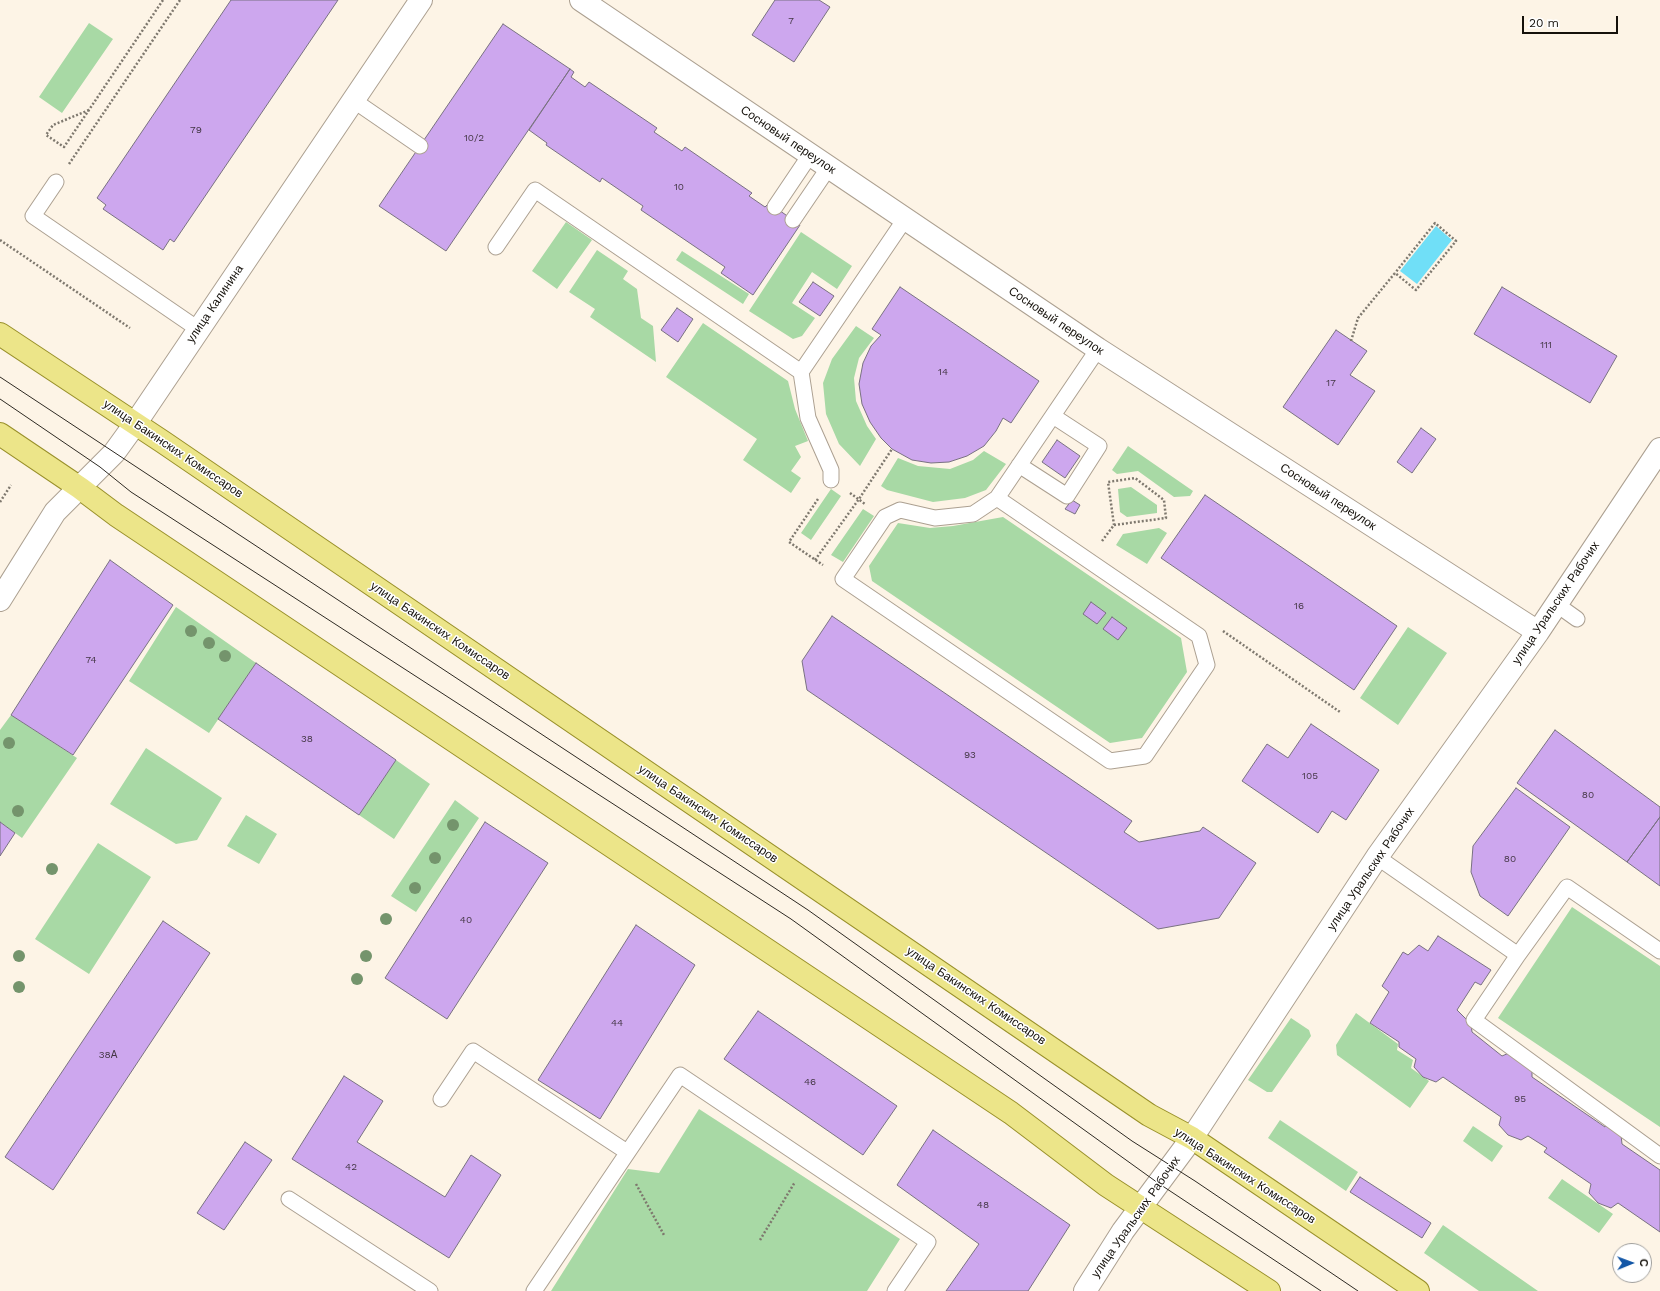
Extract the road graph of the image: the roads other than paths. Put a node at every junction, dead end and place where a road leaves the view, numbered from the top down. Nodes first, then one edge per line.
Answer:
1 (421, 0) edge
2 (581, 0) edge
3 (353, 100) junction
4 (420, 146) dead end
5 (810, 155) junction
6 (829, 167) junction
7 (56, 182) road end
8 (775, 207) dead end
9 (905, 219) junction
10 (793, 220) dead end
11 (496, 247) dead end
12 (198, 329) junction
13 (0, 334) edge
14 (1098, 349) junction
15 (801, 372) junction
16 (1053, 416) junction
17 (135, 424) junction
18 (0, 434) edge
19 (1660, 449) edge
20 (1019, 465) junction
21 (831, 480) road end
22 (80, 488) junction
23 (997, 498) junction
24 (0, 600) edge
25 (1556, 604) junction
26 (1577, 619) dead end
27 (1538, 632) junction
28 (1378, 857) junction
29 (1660, 951) edge
30 (1518, 955) junction
31 (441, 1099) dead end
32 (1192, 1138) junction
33 (625, 1156) junction
34 (1660, 1156) edge
35 (289, 1199) dead end
36 (1141, 1207) junction
37 (430, 1291) edge
38 (534, 1291) edge
39 (895, 1291) edge
40 (1085, 1291) edge
41 (1269, 1291) edge
42 (1418, 1291) edge

1 - 3 street, улица Калинина
2 - 5 street, Сосновый переулок
3 - 4 lane
3 - 12 street, улица Калинина
5 - 6 street, Сосновый переулок
5 - 8 lane
6 - 9 street, Сосновый переулок
6 - 10 lane
7 - 12 lane
9 - 14 street, Сосновый переулок
9 - 15 lane
11 - 15 lane
12 - 17 street, улица Калинина
13 - 17 main road, улица Бакинских Комиссаров
14 - 16 lane
14 - 27 street, Сосновый переулок
15 - 21 lane
16 - 20 lane
16 - 20 lane
17 - 22 street, улица Калинина
17 - 32 main road, улица Бакинских Комиссаров
18 - 22 main road
19 - 25 street, улица Уральских Рабочих
20 - 23 lane
22 - 24 street, улица Калинина
22 - 36 main road
23 - 23 lane
25 - 26 lane
25 - 27 street, улица Уральских Рабочих
27 - 28 street, улица Уральских Рабочих
28 - 30 lane
28 - 32 street, улица Уральских Рабочих
29 - 30 lane
30 - 34 lane
31 - 33 lane
32 - 36 street, улица Уральских Рабочих
32 - 42 main road, улица Бакинских Комиссаров
33 - 38 lane
33 - 39 lane
35 - 37 lane
36 - 40 street, улица Уральских Рабочих
36 - 41 main road

